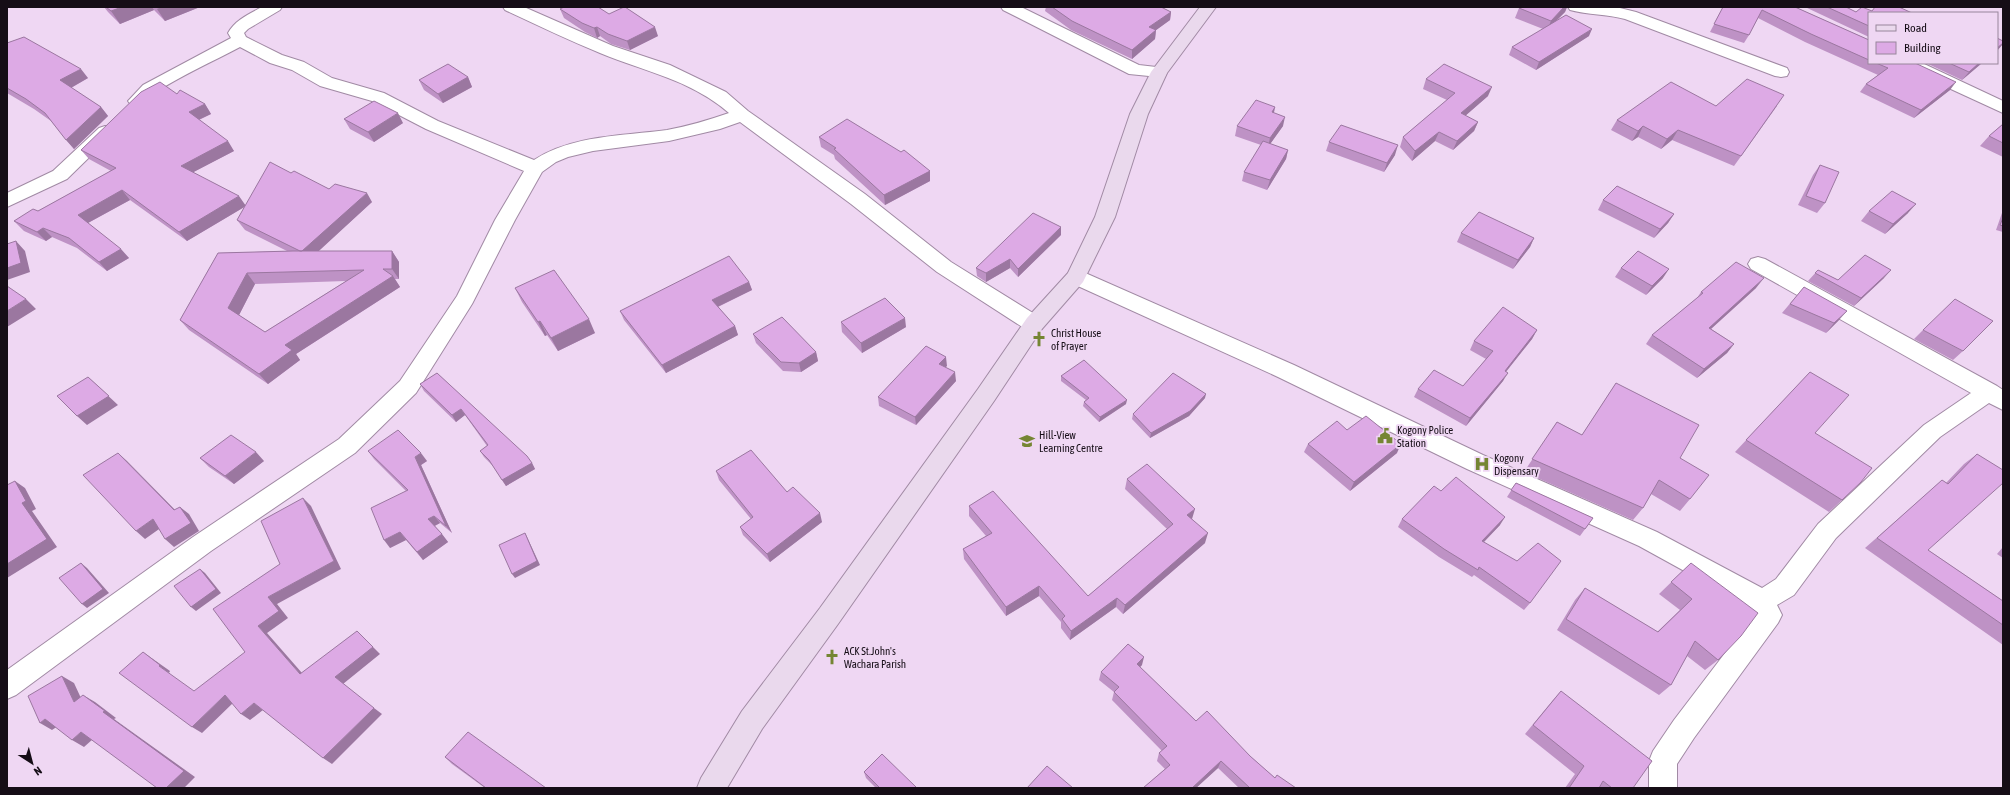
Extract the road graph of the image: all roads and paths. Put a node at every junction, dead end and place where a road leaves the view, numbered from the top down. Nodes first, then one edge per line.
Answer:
1 (274, 7) edge
2 (511, 7) edge
3 (1009, 7) edge
4 (1208, 7) edge
5 (1576, 7) edge
6 (240, 40) junction
7 (1911, 64) edge
8 (1159, 72) junction
9 (1781, 72) dead end
10 (2003, 108) edge
11 (742, 115) junction
12 (535, 168) junction
13 (7, 201) edge
14 (1758, 264) dead end
15 (1076, 277) junction
16 (1034, 324) junction
17 (1996, 397) edge
18 (1758, 598) junction
19 (7, 686) edge
20 (711, 788) edge
21 (1662, 788) edge

1 - 6 street
2 - 11 street
3 - 8 street
4 - 8 main road
5 - 9 street
6 - 12 street
6 - 13 street
7 - 10 street
8 - 15 main road
11 - 12 street
11 - 16 street
12 - 19 street
14 - 17 street
15 - 16 main road
15 - 18 street
16 - 20 main road
17 - 18 street
18 - 21 street

